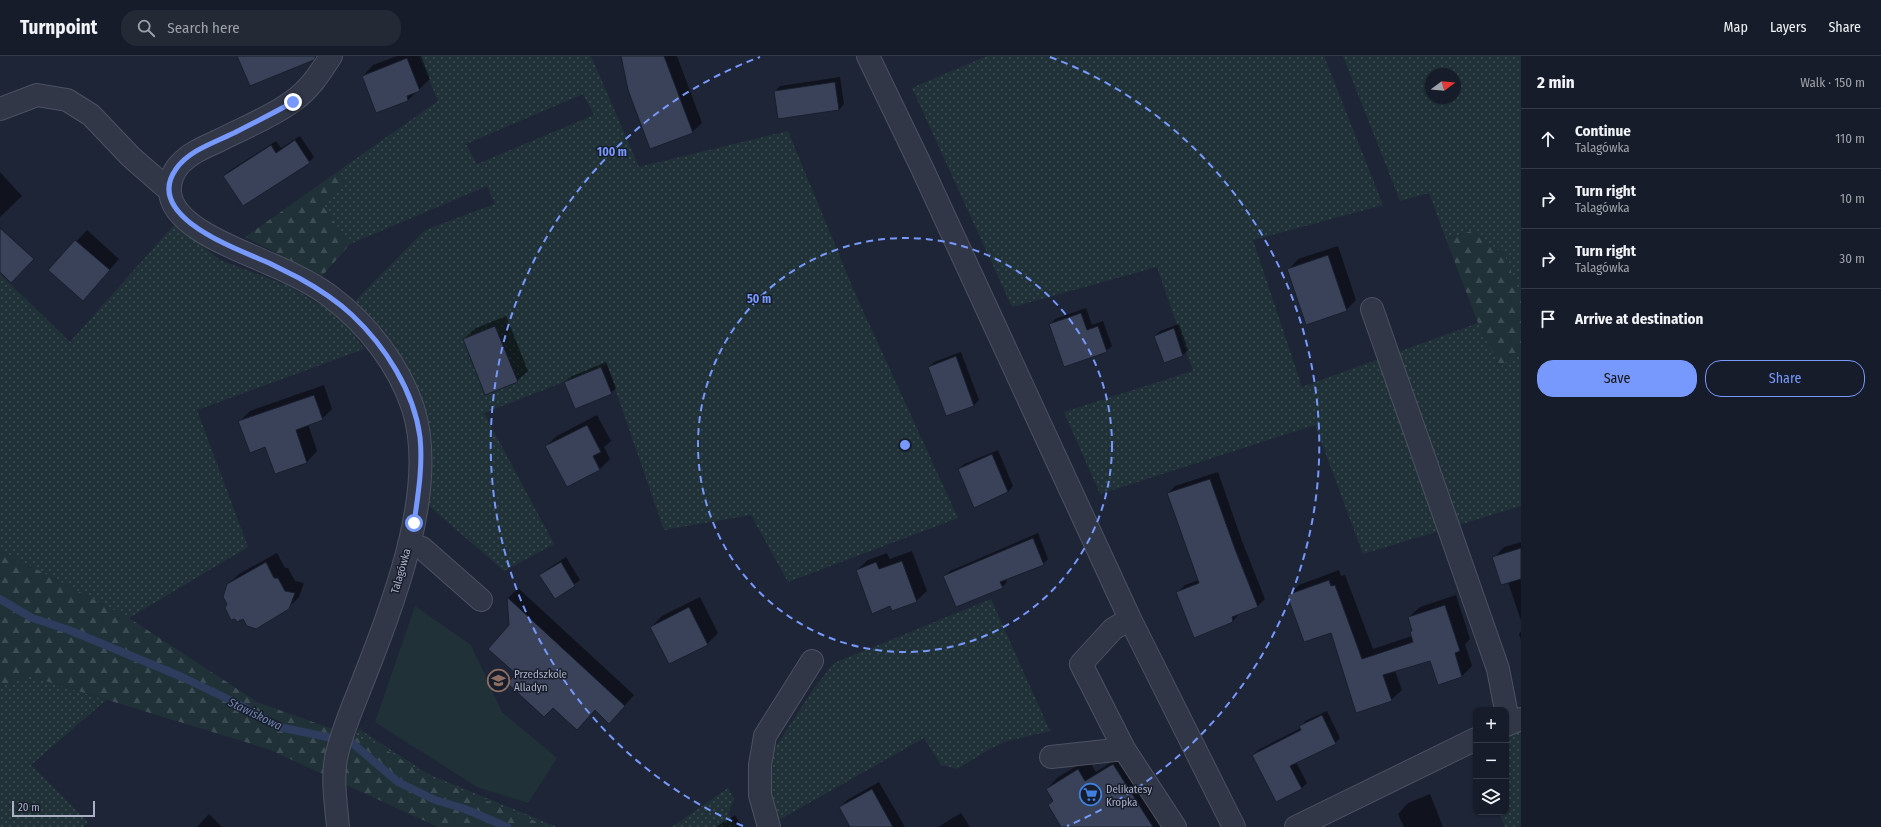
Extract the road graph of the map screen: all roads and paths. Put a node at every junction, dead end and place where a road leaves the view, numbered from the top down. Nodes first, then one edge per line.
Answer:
1 (331, 56) edge
2 (868, 56) edge
3 (0, 109) edge
4 (170, 191) junction
5 (1372, 309) dead end
6 (409, 544) junction
7 (481, 600) dead end
8 (1130, 620) junction
9 (812, 661) dead end
10 (1507, 707) edge
11 (1473, 740) edge
12 (1124, 749) junction
13 (1051, 757) dead end
14 (338, 827) edge
15 (769, 827) edge
16 (1175, 827) edge
17 (1234, 827) edge
18 (1296, 827) edge

1 - 4 street
2 - 8 street
3 - 4 street
4 - 6 street, Talagówka
5 - 10 street
6 - 7 street
6 - 14 street, Talagówka
8 - 12 street
8 - 17 street
9 - 15 street
11 - 18 street
12 - 13 street
12 - 16 street

